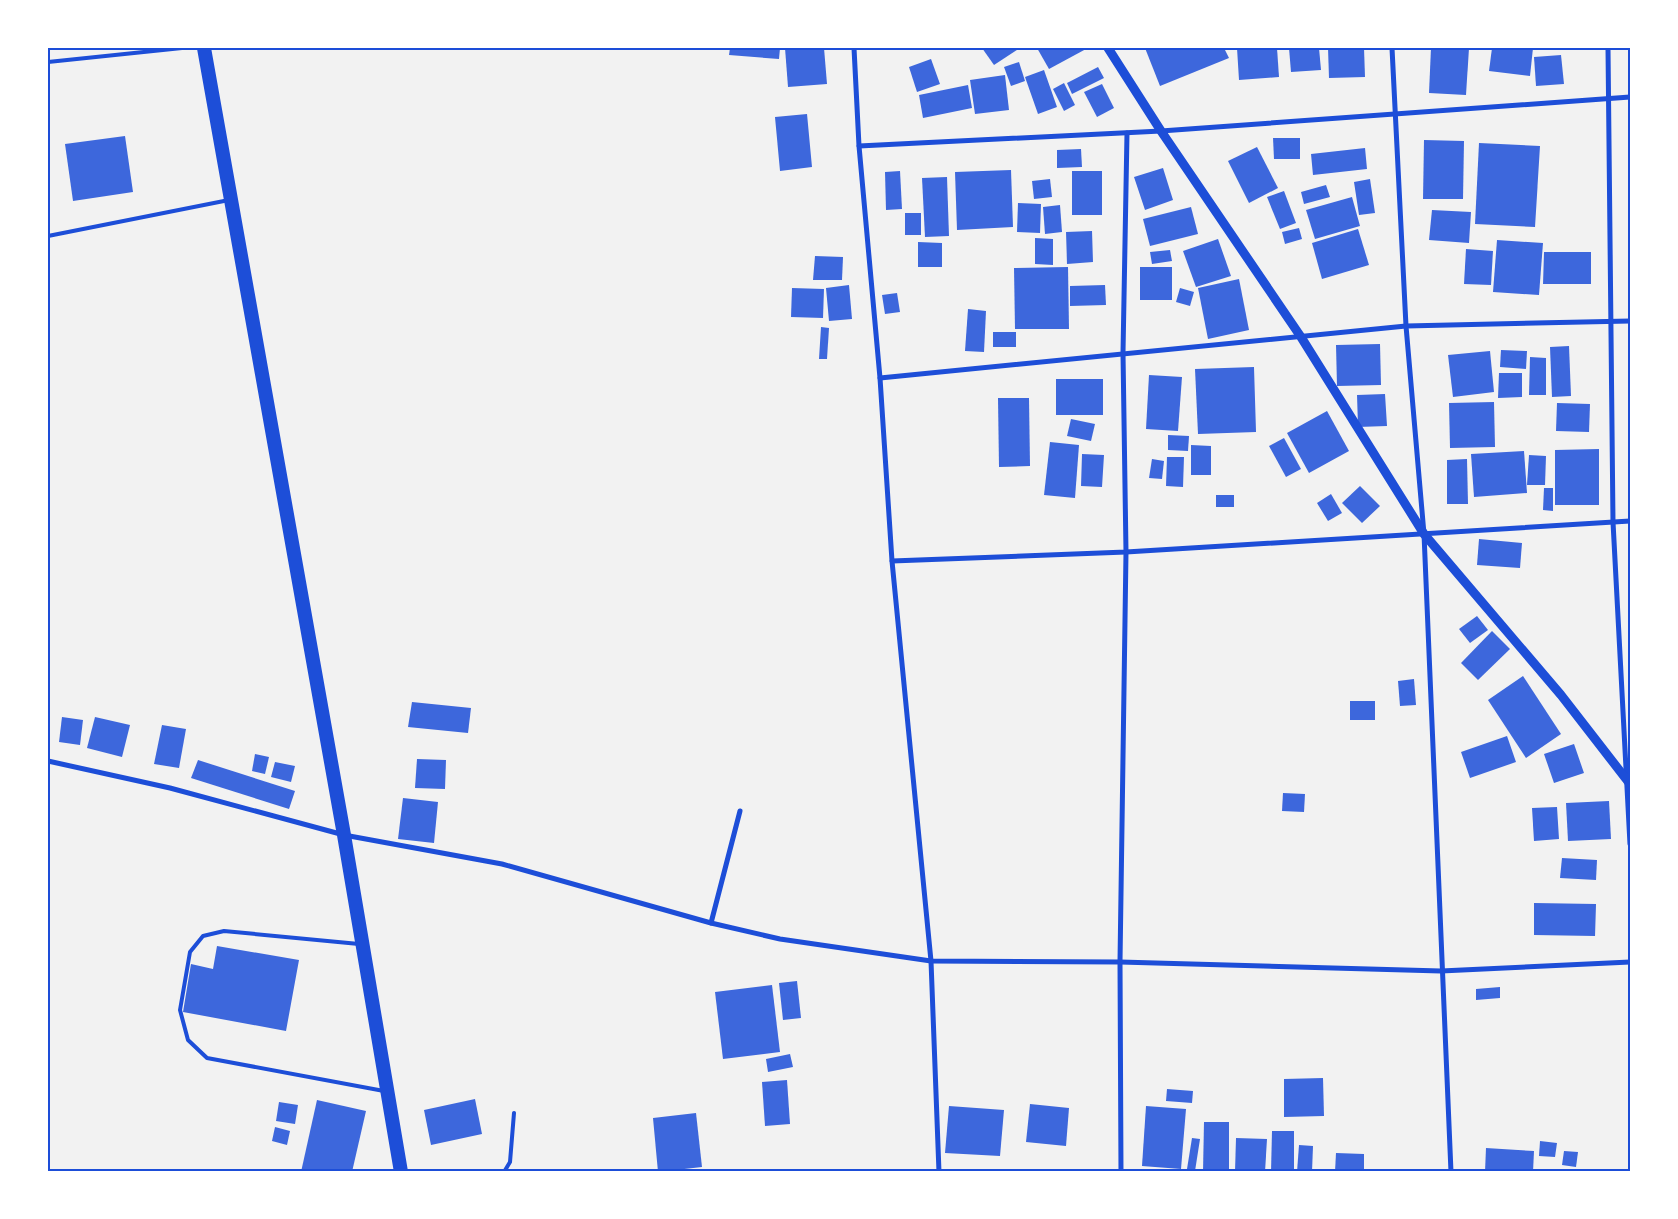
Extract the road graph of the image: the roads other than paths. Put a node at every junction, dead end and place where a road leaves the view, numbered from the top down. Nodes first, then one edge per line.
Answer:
1 (182, 48) edge
2 (204, 48) edge
3 (854, 48) edge
4 (1108, 48) edge
5 (1392, 48) edge
6 (1608, 48) edge
7 (48, 62) edge
8 (1630, 97) edge
9 (1609, 99) junction
10 (1394, 113) junction
11 (1161, 131) junction
12 (1128, 132) junction
13 (859, 146) junction
14 (230, 200) junction
15 (48, 236) edge
16 (1630, 321) edge
17 (1609, 322) junction
18 (1406, 326) junction
19 (1301, 337) junction
20 (1123, 353) junction
21 (880, 378) junction
22 (1630, 521) edge
23 (1613, 522) junction
24 (1424, 534) junction
25 (1126, 552) junction
26 (892, 561) junction
27 (48, 761) edge
28 (1629, 783) edge
29 (740, 812) dead end
30 (344, 835) junction
31 (1630, 844) edge
32 (710, 923) junction
33 (360, 944) junction
34 (930, 961) junction
35 (1120, 962) junction
36 (1630, 962) edge
37 (1441, 971) junction
38 (388, 1092) junction
39 (514, 1113) dead end
40 (400, 1172) edge
41 (504, 1172) edge
42 (939, 1172) edge
43 (1121, 1172) edge
44 (1451, 1172) edge

1 - 7 lane
2 - 14 highway
3 - 13 street
4 - 11 street
5 - 10 street
6 - 9 street
8 - 9 street
9 - 10 street
9 - 17 street
10 - 11 street
10 - 18 street
11 - 12 street
11 - 19 street
12 - 13 street
12 - 20 street
13 - 21 street
14 - 15 lane
14 - 30 highway
16 - 17 street
17 - 18 street
17 - 23 street
18 - 19 street
18 - 24 street
19 - 20 street
19 - 24 street
20 - 21 street
20 - 25 street
21 - 26 street
22 - 23 street
23 - 24 street
23 - 28 street
24 - 25 street
24 - 28 street
24 - 37 street
25 - 26 street
25 - 35 street
26 - 34 street
27 - 30 street
28 - 31 street
29 - 32 street
30 - 32 street
30 - 33 highway
32 - 34 street
33 - 38 highway
33 - 38 lane
34 - 35 street
34 - 42 street
35 - 37 street
35 - 43 street
36 - 37 street
37 - 44 street
38 - 40 highway
39 - 41 lane

